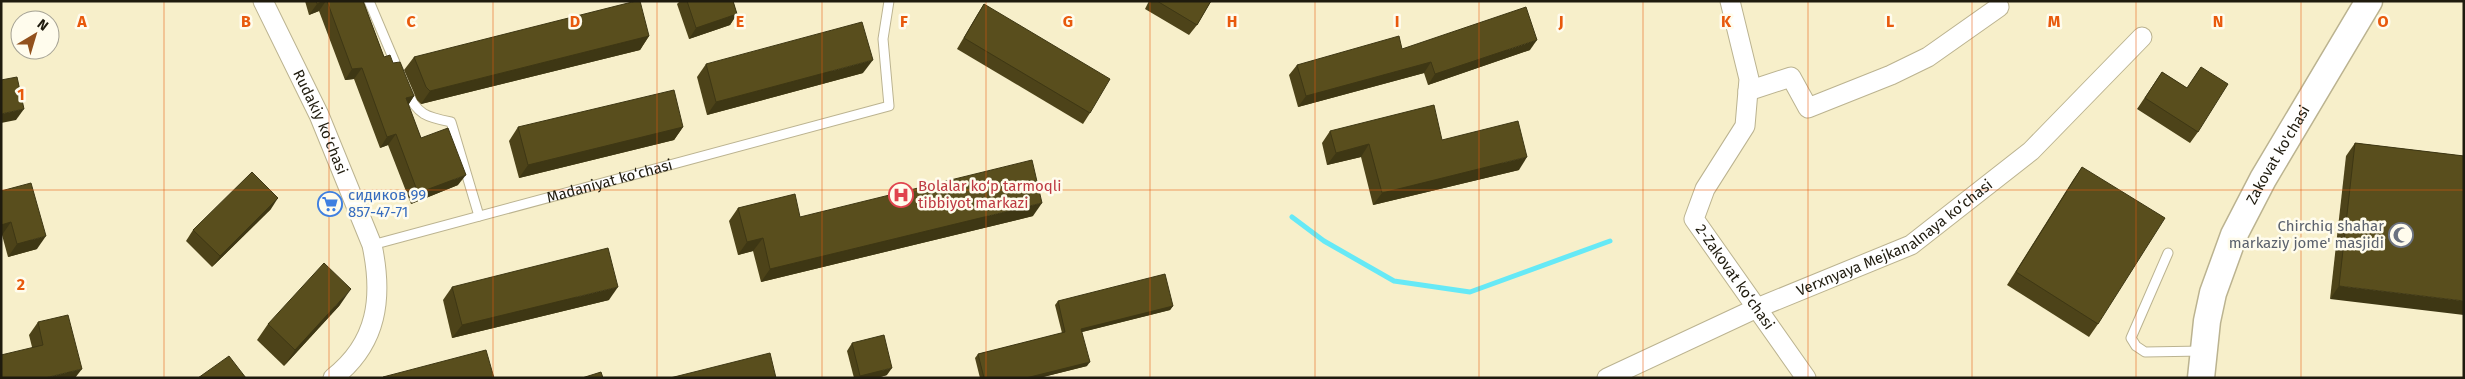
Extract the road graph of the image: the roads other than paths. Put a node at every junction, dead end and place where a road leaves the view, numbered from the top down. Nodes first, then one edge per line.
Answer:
1 (263, 1) edge
2 (369, 1) edge
3 (889, 1) edge
4 (1730, 1) edge
5 (2369, 1) edge
6 (1999, 8) dead end
7 (2142, 36) dead end
8 (1748, 91) junction
9 (479, 216) junction
10 (372, 245) junction
11 (2168, 253) dead end
12 (1757, 308) junction
13 (2203, 351) junction
14 (333, 378) edge
15 (1607, 378) edge
16 (1806, 378) edge
17 (2200, 378) edge

1 - 10 street, Rudakiy ko‘chasi
2 - 9 lane
3 - 9 lane, Madaniyat ko‘chasi
4 - 8 street, 2-Zakovat ko‘chasi
5 - 13 main road, Zakovat ko'chasi
6 - 8 street
7 - 12 street, Verxnyaya Mejkanalnaya ko‘chasi
8 - 12 street, 2-Zakovat ko‘chasi
9 - 10 lane, Madaniyat ko‘chasi
10 - 14 street
11 - 13 lane
12 - 15 street, Verxnyaya Mejkanalnaya ko‘chasi
12 - 16 street, 2-Zakovat ko‘chasi
13 - 17 main road, Zakovat ko'chasi

